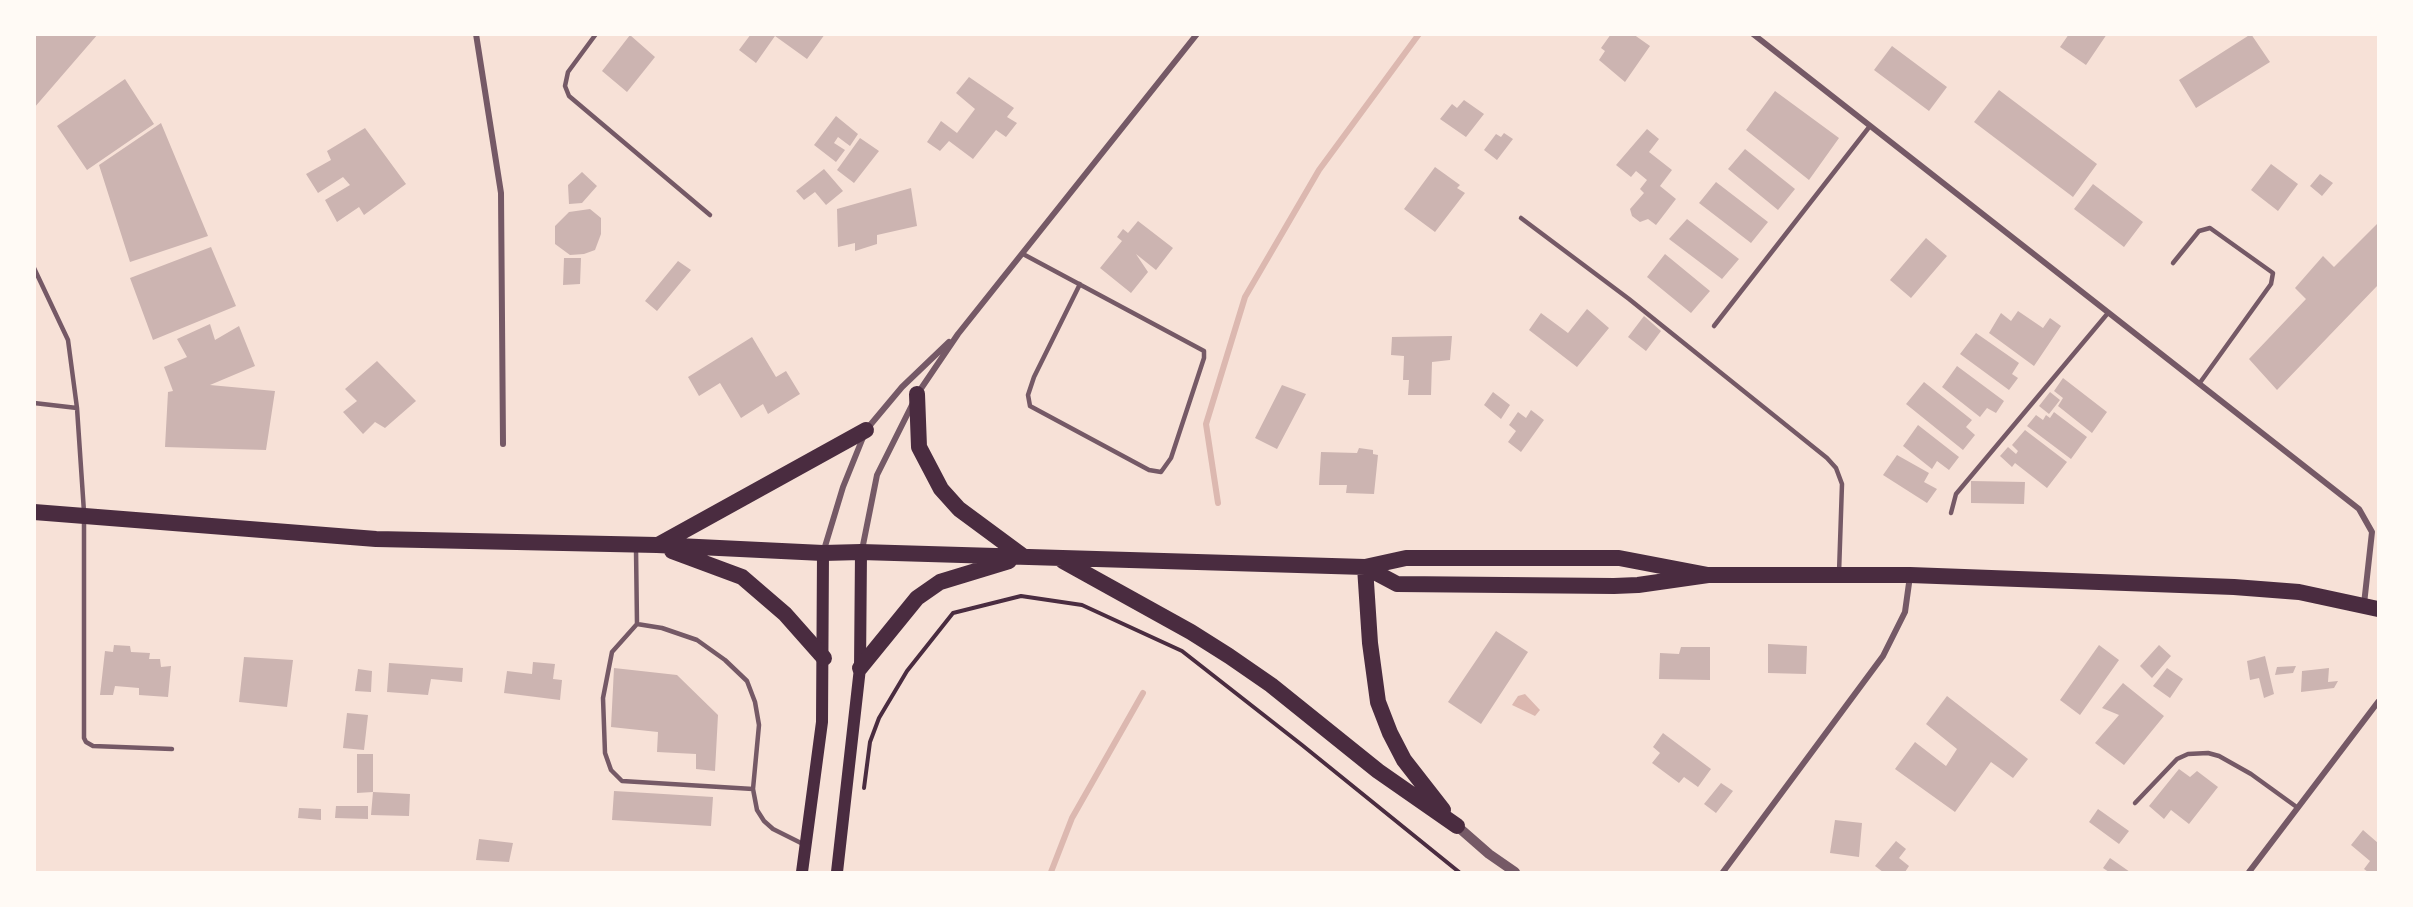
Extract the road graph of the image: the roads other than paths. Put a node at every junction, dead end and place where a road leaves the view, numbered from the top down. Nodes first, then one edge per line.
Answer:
1 (596, 34) edge
2 (1197, 34) edge
3 (1754, 34) edge
4 (478, 35) edge
5 (1870, 126) junction
6 (710, 215) dead end
7 (1521, 218) dead end
8 (1023, 254) junction
9 (2174, 263) dead end
10 (34, 268) edge
11 (1080, 284) junction
12 (2108, 313) junction
13 (1713, 326) dead end
14 (958, 334) junction
15 (2199, 384) junction
16 (917, 394) junction
17 (34, 403) edge
18 (77, 408) junction
19 (866, 430) junction
20 (503, 444) dead end
21 (34, 512) edge
22 (1951, 513) dead end
23 (84, 517) junction
24 (657, 545) junction
25 (636, 546) junction
26 (861, 552) junction
27 (823, 553) junction
28 (1024, 557) junction
29 (1060, 559) junction
30 (1365, 567) junction
31 (1708, 575) junction
32 (1839, 575) junction
33 (1910, 575) junction
34 (2371, 607) edge
35 (637, 624) junction
36 (824, 658) junction
37 (860, 668) junction
38 (2379, 702) edge
39 (172, 749) dead end
40 (753, 789) junction
41 (2135, 803) dead end
42 (2298, 808) junction
43 (1457, 826) junction
44 (805, 845) junction
45 (802, 873) edge
46 (837, 873) edge
47 (1515, 873) edge
48 (1723, 873) edge
49 (2249, 873) edge

1 - 6 lane
2 - 8 street
3 - 5 street
4 - 20 street
5 - 12 street
5 - 13 lane
7 - 32 lane
8 - 11 lane
8 - 14 street
9 - 15 lane
10 - 18 lane
11 - 11 lane
12 - 15 street
12 - 22 lane
14 - 16 street
14 - 19 street
15 - 34 street
16 - 26 street
16 - 28 highway
17 - 18 lane
18 - 23 lane
19 - 24 highway
19 - 27 street
21 - 23 highway
23 - 25 highway
23 - 39 lane
24 - 25 highway
24 - 27 highway
24 - 36 highway
25 - 35 lane
26 - 27 highway
26 - 28 highway
26 - 37 main road
27 - 36 main road
28 - 29 highway
28 - 37 highway
29 - 30 highway
29 - 43 highway
30 - 31 highway
30 - 31 highway
30 - 43 highway
31 - 32 highway
32 - 33 highway
33 - 34 highway
33 - 48 street
35 - 40 lane
35 - 40 lane
36 - 44 main road
37 - 46 main road
38 - 42 street
40 - 44 lane
41 - 42 lane
42 - 49 street
43 - 47 street
44 - 45 main road

